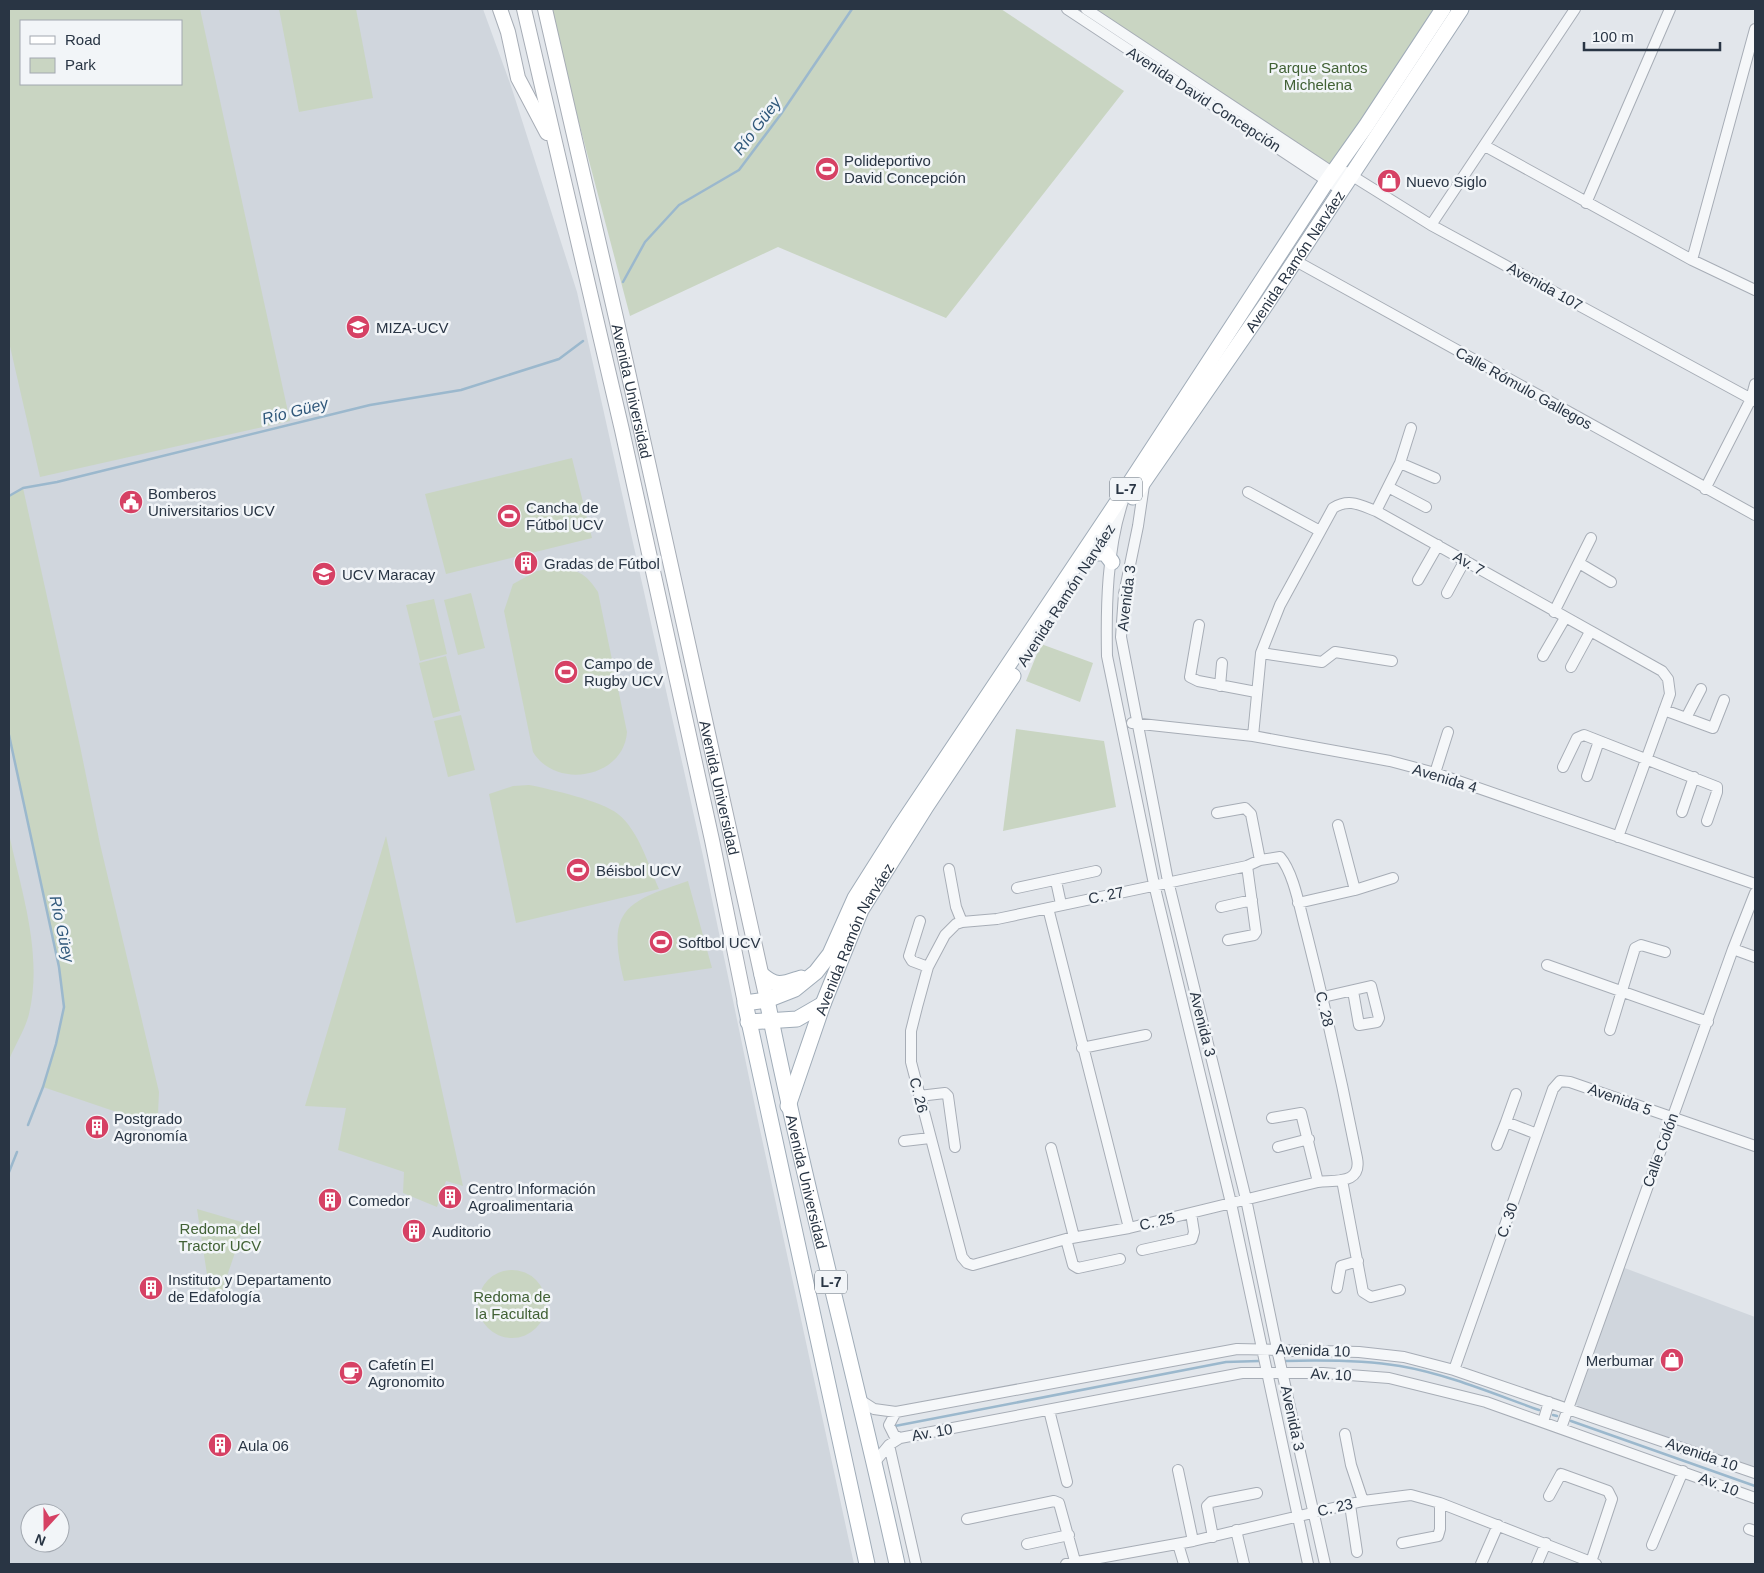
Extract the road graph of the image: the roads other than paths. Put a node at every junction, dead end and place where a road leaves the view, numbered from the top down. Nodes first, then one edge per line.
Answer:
1 (500, 9) edge
2 (524, 9) edge
3 (545, 9) edge
4 (1067, 9) edge
5 (1086, 9) edge
6 (1443, 9) edge
7 (1460, 9) edge
8 (1575, 9) edge
9 (1670, 9) edge
10 (1755, 29) edge
11 (1140, 51) junction
12 (554, 144) junction
13 (1485, 146) junction
14 (1332, 173) junction
15 (1346, 183) junction
16 (1586, 203) junction
17 (1431, 225) junction
18 (1294, 260) junction
19 (1692, 260) junction
20 (1755, 290) edge
21 (1755, 384) edge
22 (1753, 400) edge
23 (641, 427) junction
24 (1411, 428) dead end
25 (622, 430) junction
26 (1400, 462) junction
27 (1435, 478) dead end
28 (1144, 480) junction
29 (1128, 486) junction
30 (1388, 487) junction
31 (1705, 489) junction
32 (1248, 492) dead end
33 (1426, 507) dead end
34 (1376, 511) junction
35 (1755, 514) edge
36 (1117, 519) junction
37 (1320, 532) junction
38 (1591, 538) dead end
39 (1438, 545) junction
40 (1094, 553) junction
41 (1465, 560) junction
42 (1112, 562) junction
43 (1578, 563) junction
44 (1418, 580) dead end
45 (1611, 582) dead end
46 (1447, 593) dead end
47 (1554, 612) junction
48 (1565, 618) junction
49 (1199, 625) dead end
50 (1590, 632) junction
51 (1262, 653) junction
52 (1543, 656) dead end
53 (1392, 661) dead end
54 (1222, 663) dead end
55 (1571, 667) dead end
56 (1220, 686) junction
57 (1702, 689) dead end
58 (1256, 692) junction
59 (1724, 700) dead end
60 (1664, 710) junction
61 (1686, 718) junction
62 (1137, 723) junction
63 (1122, 724) junction
64 (1448, 732) dead end
65 (1253, 736) junction
66 (1598, 741) junction
67 (1645, 759) junction
68 (1563, 767) dead end
69 (1435, 773) junction
70 (1587, 776) dead end
71 (1694, 777) junction
72 (1682, 812) dead end
73 (1217, 813) dead end
74 (1707, 821) dead end
75 (1338, 825) dead end
76 (1618, 837) junction
77 (1271, 858) joint
78 (1260, 860) junction
79 (1247, 866) junction
80 (949, 869) dead end
81 (1096, 870) dead end
82 (1393, 878) dead end
83 (1056, 881) junction
84 (1168, 881) junction
85 (1154, 884) junction
86 (1755, 884) edge
87 (1017, 888) dead end
88 (1355, 890) junction
89 (1755, 893) edge
90 (1252, 900) junction
91 (1298, 903) junction
92 (1061, 904) junction
93 (1221, 907) dead end
94 (1048, 908) junction
95 (920, 921) dead end
96 (962, 922) junction
97 (1228, 940) dead end
98 (1733, 949) junction
99 (1664, 952) dead end
100 (1755, 957) edge
101 (1547, 965) dead end
102 (928, 967) junction
103 (816, 972) junction
104 (762, 975) junction
105 (1353, 991) dead end
106 (1623, 991) junction
107 (1323, 997) junction
108 (767, 1000) junction
109 (745, 1003) junction
110 (823, 1004) junction
111 (772, 1021) junction
112 (748, 1022) junction
113 (1708, 1022) junction
114 (1610, 1030) dead end
115 (1146, 1036) dead end
116 (1082, 1048) junction
117 (1570, 1082) joint
118 (1516, 1094) dead end
119 (919, 1096) junction
120 (788, 1106) junction
121 (1272, 1118) dead end
122 (1672, 1118) junction
123 (1506, 1122) junction
124 (1537, 1134) junction
125 (930, 1138) junction
126 (1309, 1139) junction
127 (904, 1141) dead end
128 (1497, 1145) dead end
129 (955, 1146) dead end
130 (1755, 1146) edge
131 (1278, 1147) dead end
132 (1051, 1148) dead end
133 (1356, 1175) joint
134 (1342, 1180) junction
135 (1318, 1182) junction
136 (1246, 1199) junction
137 (1231, 1203) junction
138 (1191, 1213) junction
139 (1129, 1228) junction
140 (1070, 1238) junction
141 (1142, 1250) dead end
142 (962, 1256) joint
143 (1120, 1259) dead end
144 (1358, 1262) junction
145 (1337, 1288) dead end
146 (1400, 1290) dead end
147 (1260, 1348) junction
148 (1276, 1349) junction
149 (1454, 1370) junction
150 (1267, 1373) junction
151 (1283, 1373) junction
152 (860, 1400) junction
153 (1549, 1402) junction
154 (1568, 1408) junction
155 (1050, 1410) junction
156 (896, 1412) junction
157 (1543, 1422) junction
158 (1561, 1428) junction
159 (1346, 1434) dead end
160 (900, 1438) junction
161 (889, 1445) junction
162 (875, 1462) junction
163 (1178, 1470) dead end
164 (1683, 1471) junction
165 (1755, 1473) edge
166 (1067, 1482) dead end
167 (1257, 1493) dead end
168 (1549, 1496) dead end
169 (1755, 1498) edge
170 (1363, 1501) junction
171 (1350, 1504) junction
172 (1440, 1504) junction
173 (1313, 1513) junction
174 (1297, 1516) junction
175 (967, 1519) dead end
176 (1498, 1525) junction
177 (1236, 1530) junction
178 (1069, 1535) junction
179 (1214, 1537) junction
180 (1194, 1541) junction
181 (1402, 1543) dead end
182 (1027, 1544) dead end
183 (1178, 1544) junction
184 (1546, 1544) junction
185 (1652, 1545) dead end
186 (1357, 1552) dead end
187 (1102, 1561) edge
188 (1071, 1563) edge
189 (1593, 1563) edge
190 (867, 1564) edge
191 (897, 1564) edge
192 (916, 1564) edge
193 (1184, 1564) edge
194 (1244, 1564) edge
195 (1308, 1564) edge
196 (1325, 1564) edge
197 (1481, 1564) edge
198 (1537, 1564) edge

1 - 12 street
2 - 12 street, Avenida Universidad
3 - 23 street, Avenida Universidad
4 - 11 street, Avenida David Concepción
5 - 11 street, Avenida David Concepción
6 - 14 main road, Avenida Ramón Narváez / L-7
7 - 15 main road, Avenida Ramón Narváez / L-7
8 - 13 street
9 - 16 street
10 - 19 street
11 - 14 street, Avenida David Concepción
12 - 25 street, Avenida Universidad
13 - 16 street
13 - 17 street
14 - 15 street, Avenida David Concepción
14 - 15 street, Avenida 107
14 - 29 main road, Avenida Ramón Narváez / L-7
15 - 17 street, Avenida 107
15 - 18 main road, Avenida Ramón Narváez / L-7
16 - 19 street
17 - 22 street, Avenida 107
18 - 28 main road, Avenida Ramón Narváez / L-7
18 - 31 street, Calle Rómulo Gallegos
19 - 20 street
21 - 22 street
22 - 31 street
23 - 25 street
23 - 104 street, Avenida Universidad
24 - 26 street
25 - 109 street, Avenida Universidad
26 - 27 street
26 - 30 street
28 - 36 main road, Avenida Ramón Narváez / L-7
28 - 62 street, Avenida 3
29 - 36 street, Avenida 3
29 - 103 main road, Avenida Ramón Narváez / L-7
30 - 33 street
30 - 34 street
31 - 35 street, Calle Rómulo Gallegos
32 - 37 street
34 - 37 street, Av. 7
34 - 39 street, Av. 7
36 - 40 main road, Avenida Ramón Narváez / L-7
36 - 42 street, Avenida 3
37 - 51 street, Av. 7
38 - 43 street
39 - 41 street, Av. 7
39 - 44 street
40 - 42 main road
40 - 110 main road, Avenida Ramón Narváez / L-7
41 - 46 street
41 - 47 street, Av. 7
42 - 63 street, Avenida 3
43 - 45 street
43 - 47 street
47 - 48 street, Av. 7
48 - 50 street, Av. 7
48 - 52 street
49 - 56 street
50 - 55 street
50 - 60 street, Av. 7
51 - 53 street
51 - 58 street, Av. 7
54 - 56 street
56 - 58 street
57 - 61 street
58 - 65 street, Av. 7
59 - 61 street
60 - 61 street
60 - 67 street, Av. 7
62 - 63 street, Avenida 4
62 - 65 street, Avenida 4
62 - 84 street, Avenida 3
63 - 85 street, Avenida 3
64 - 69 street
65 - 69 street, Avenida 4
66 - 67 street
66 - 68 street
66 - 70 street
67 - 71 street
67 - 76 street, Av. 7
69 - 76 street, Avenida 4
71 - 72 street
71 - 74 street
73 - 78 street
75 - 88 street
76 - 86 street, Avenida 4
77 - 78 street, C. 27
77 - 91 street, C. 28
78 - 79 street, C. 27
79 - 84 street, C. 27
79 - 90 street
80 - 96 street
81 - 83 street
82 - 88 street
83 - 87 street
83 - 92 street
84 - 85 street, C. 27
84 - 136 street, Avenida 3
85 - 92 street, C. 27
85 - 137 street, Avenida 3
88 - 91 street
89 - 98 street, Calle Colón
90 - 93 street
90 - 97 street
91 - 107 street, C. 28
92 - 94 street, C. 27
94 - 96 street, C. 27
94 - 116 street
95 - 102 street
96 - 102 street, C. 26
98 - 100 street
98 - 113 street, Calle Colón
99 - 106 street
101 - 106 street
102 - 119 street, C. 26
103 - 104 main road
103 - 108 main road, Avenida Ramón Narváez / L-7
104 - 108 street, Avenida Universidad
105 - 107 street
106 - 113 street
106 - 114 street
107 - 133 street, C. 28
108 - 109 main road, Avenida Ramón Narváez / L-7
108 - 111 main road, Avenida Universidad / L-7
109 - 112 main road, Avenida Universidad / L-7
110 - 111 main road, Avenida Ramón Narváez
110 - 120 main road
111 - 112 main road, Avenida Ramón Narváez
111 - 120 main road, Avenida Universidad / L-7
112 - 190 main road, Avenida Universidad / L-7
113 - 122 street, Calle Colón
115 - 116 street
116 - 139 street
117 - 122 street, Avenida 5
117 - 124 street, C. 30
118 - 123 street
119 - 125 street, C. 26
119 - 129 street
120 - 152 main road, Avenida Universidad / L-7
121 - 126 street
122 - 130 street, Avenida 5
122 - 154 street, Calle Colón
123 - 124 street
123 - 128 street
124 - 149 street, C. 30
125 - 127 street
125 - 142 street, C. 26
126 - 131 street
126 - 135 street
132 - 140 street
133 - 134 street, C. 25
134 - 135 street, C. 25
134 - 144 street
135 - 136 street, C. 25
136 - 137 street, C. 25
136 - 148 street, Avenida 3
137 - 138 street, C. 25
137 - 147 street, Avenida 3
138 - 139 street, C. 25
138 - 141 street
139 - 140 street, C. 25
140 - 142 street, C. 25
140 - 143 street
144 - 145 street
144 - 146 street
147 - 148 street, Avenida 10
147 - 150 street, Avenida 3
147 - 156 street, Avenida 10
148 - 149 street, Avenida 10
148 - 151 street, Avenida 3
149 - 153 street, Avenida 10
150 - 151 street, Av. 10
150 - 155 street, Av. 10
150 - 174 street, Avenida 3
151 - 157 street, Av. 10
151 - 173 street, Avenida 3
152 - 156 street, Avenida 10
152 - 162 main road, Avenida Universidad / L-7
153 - 154 street, Avenida 10
153 - 157 street
154 - 158 street, Calle Colón
154 - 165 street, Avenida 10
155 - 160 street, Av. 10
155 - 166 street
156 - 160 street
157 - 158 street, Av. 10
158 - 164 street, Av. 10
159 - 170 street
160 - 161 street, Av. 10
161 - 162 street, Av. 10
161 - 192 street
162 - 191 main road, Avenida Universidad / L-7
163 - 180 street
164 - 169 street, Av. 10
164 - 185 street
167 - 179 street
168 - 189 street
170 - 171 street, C. 23
170 - 172 street, C. 23
171 - 173 street, C. 23
171 - 186 street
172 - 176 street, C. 23
172 - 181 street
173 - 174 street, C. 23
173 - 196 street, Avenida 3
174 - 177 street, C. 23
174 - 195 street, Avenida 3
175 - 178 street
176 - 184 street, C. 23
176 - 197 street
177 - 179 street, C. 23
177 - 194 street
178 - 182 street
178 - 188 street
179 - 180 street, C. 23
180 - 183 street, C. 23
183 - 187 street, C. 23
183 - 193 street
184 - 189 street, C. 23
184 - 198 street
187 - 188 street, C. 23

